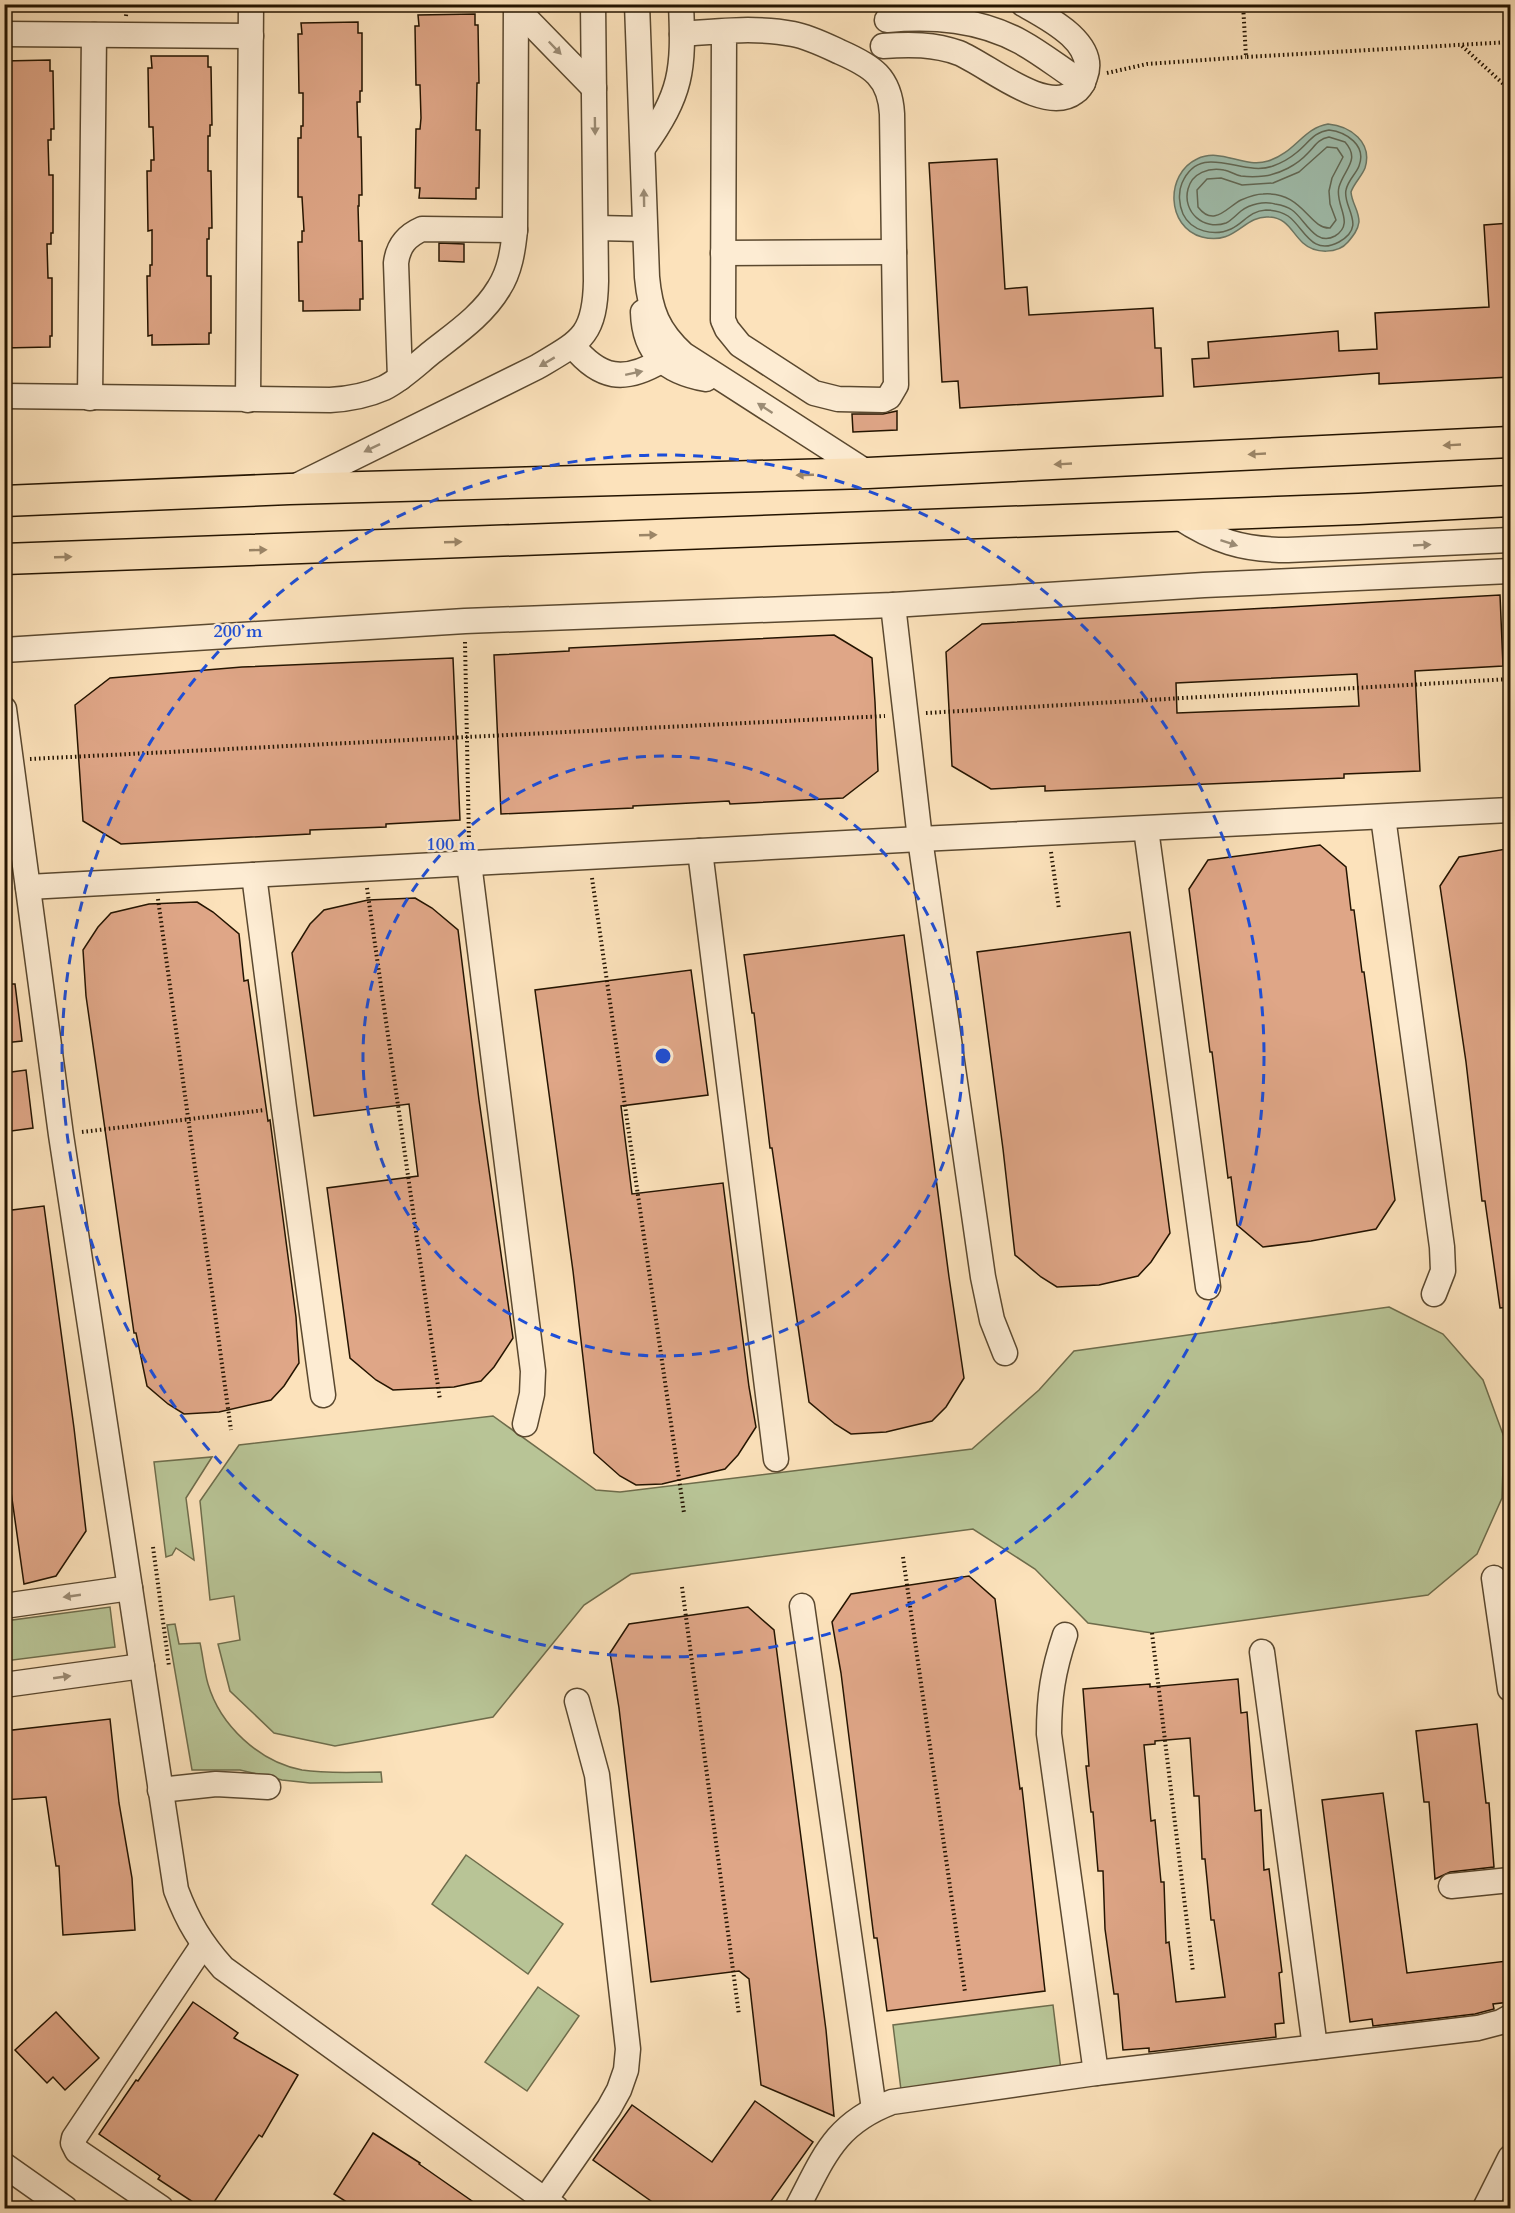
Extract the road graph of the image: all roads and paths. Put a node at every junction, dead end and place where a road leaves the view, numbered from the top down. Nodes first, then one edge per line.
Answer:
1 (251, 4) edge
2 (593, 4) edge
3 (637, 4) edge
4 (681, 4) edge
5 (1023, 4) edge
6 (1243, 4) edge
7 (516, 6) edge
8 (886, 12) edge
9 (724, 32) junction
10 (4, 34) edge
11 (682, 34) junction
12 (94, 35) junction
13 (251, 36) junction
14 (1510, 42) edge
15 (1461, 45) junction
16 (883, 46) junction
17 (1246, 57) junction
18 (873, 70) junction
19 (1083, 83) junction
20 (594, 88) junction
21 (1510, 90) edge
22 (643, 148) junction
23 (596, 228) junction
24 (644, 229) junction
25 (515, 230) junction
26 (894, 252) junction
27 (723, 253) junction
28 (647, 277) junction
29 (573, 346) junction
30 (661, 361) junction
31 (400, 378) junction
32 (726, 383) junction
33 (4, 396) edge
34 (90, 398) junction
35 (248, 400) junction
36 (1510, 442) edge
37 (868, 473) junction
38 (289, 489) junction
39 (4, 501) edge
40 (1510, 501) edge
41 (1177, 516) junction
42 (1510, 540) edge
43 (4, 559) edge
44 (1510, 571) edge
45 (893, 605) junction
46 (465, 621) junction
47 (4, 650) edge
48 (1510, 679) edge
49 (4, 709) edge
50 (905, 715) junction
51 (467, 737) junction
52 (11, 760) junction
53 (1510, 810) edge
54 (1383, 818) junction
55 (1146, 829) junction
56 (1048, 833) junction
57 (920, 839) junction
58 (700, 851) junction
59 (589, 857) junction
60 (469, 863) junction
61 (365, 869) junction
62 (254, 875) junction
63 (155, 880) junction
64 (28, 887) junction
65 (1059, 909) dead end
66 (284, 1108) junction
67 (189, 1120) junction
68 (61, 1135) junction
69 (1208, 1287) dead end
70 (1434, 1294) dead end
71 (1005, 1353) dead end
72 (323, 1395) dead end
73 (440, 1400) dead end
74 (525, 1424) dead end
75 (231, 1430) dead end
76 (776, 1459) dead end
77 (684, 1514) dead end
78 (153, 1547) dead end
79 (903, 1557) dead end
80 (1494, 1578) dead end
81 (682, 1587) dead end
82 (129, 1588) junction
83 (4, 1606) edge
84 (802, 1606) dead end
85 (1152, 1633) dead end
86 (1065, 1635) dead end
87 (1262, 1653) dead end
88 (142, 1666) junction
89 (170, 1666) dead end
90 (4, 1686) edge
91 (1510, 1689) edge
92 (577, 1701) dead end
93 (268, 1787) dead end
94 (160, 1790) junction
95 (1510, 1880) edge
96 (1510, 1892) edge
97 (203, 1945) junction
98 (1193, 1972) dead end
99 (965, 1992) dead end
100 (739, 2015) dead end
101 (1510, 2017) edge
102 (1315, 2047) junction
103 (1096, 2073) junction
104 (874, 2109) junction
105 (1510, 2158) edge
106 (4, 2165) edge
107 (550, 2204) edge
108 (65, 2208) edge
109 (161, 2208) edge
110 (797, 2208) edge
111 (1485, 2208) edge

1 - 13 street
2 - 20 street
3 - 22 street
4 - 11 street
5 - 19 street
6 - 17 path
7 -> 20 street
7 - 25 street
8 - 16 street
8 - 19 street
9 - 11 street
9 - 18 street
9 - 27 street
10 - 12 street
11 - 22 street
12 - 13 street
12 - 34 street
13 - 35 street
14 - 15 path
15 - 17 path
15 - 21 path
16 - 18 street
16 - 19 street
17 - 19 path
18 - 26 street
20 -> 23 street
24 -> 22 street
23 - 24 street
23 - 29 street
24 - 28 street
25 - 31 street
25 - 31 street
26 - 27 street
26 - 27 street
28 - 30 street
28 - 32 street
29 -> 30 street
29 -> 38 street
30 - 32 street
31 - 35 street
37 -> 32 street
33 - 34 street
34 - 35 street
36 -> 37 main road
37 -> 38 main road
38 - 39 main road
40 - 41 main road
41 -> 42 street
43 -> 41 main road
44 - 45 street
45 - 46 street
45 - 50 street
46 - 47 street
46 - 51 path
48 - 50 path
49 - 52 street
50 - 51 path
50 - 57 street
51 - 52 path
51 - 60 path
52 - 64 street
53 - 54 street
54 - 55 street
54 - 70 street
55 - 56 street
55 - 69 street
56 - 57 street
56 - 65 path
57 - 58 street
57 - 71 street
58 - 59 street
58 - 76 street
59 - 60 street
59 - 77 path
60 - 61 street
60 - 74 street
61 - 62 street
61 - 73 path
62 - 63 street
62 - 66 street
63 - 64 street
63 - 67 path
64 - 68 street
66 - 67 path
66 - 72 street
67 - 68 path
67 - 75 path
68 - 82 street
78 - 89 path
79 - 99 path
80 - 91 street
81 - 100 path
82 -> 83 street
82 - 88 street
84 - 104 street
85 - 98 path
86 - 103 street
87 - 102 street
90 -> 88 street
88 - 94 street
92 - 107 street
93 - 94 street
94 - 97 street
95 - 96 street
97 - 107 street
97 - 109 street
101 - 102 street
102 - 103 street
103 - 104 street
104 - 110 street
105 - 111 street
106 - 108 street

